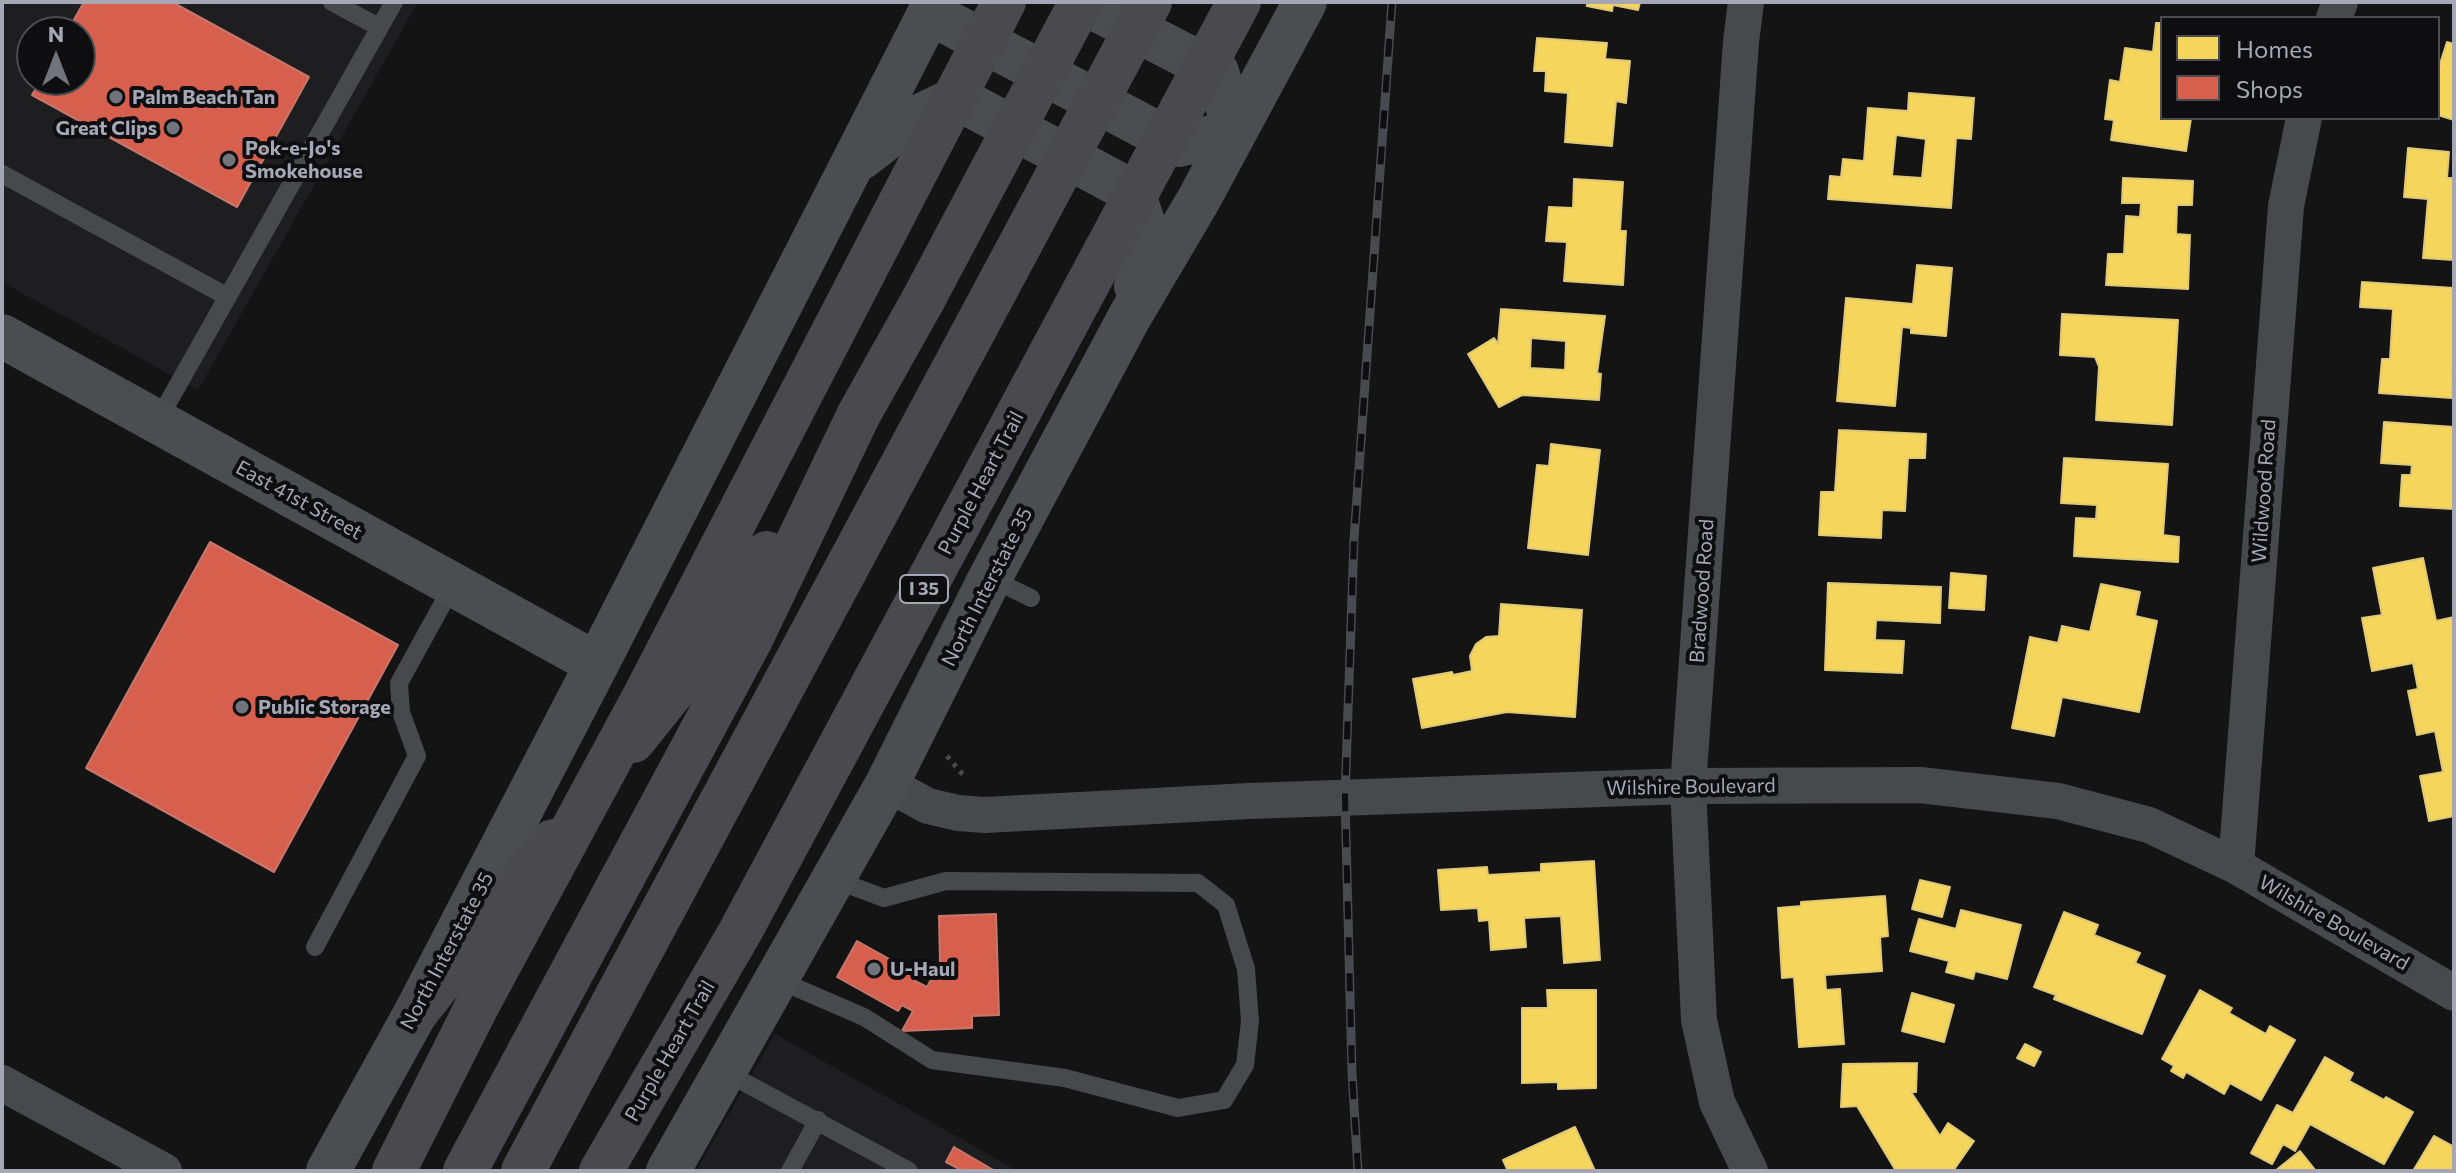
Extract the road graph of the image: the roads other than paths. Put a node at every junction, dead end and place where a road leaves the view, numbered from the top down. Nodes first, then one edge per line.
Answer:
1 (332, 2) edge
2 (394, 2) edge
3 (1004, 2) edge
4 (1082, 2) edge
5 (1150, 2) edge
6 (1239, 2) edge
7 (1305, 2) edge
8 (1746, 2) edge
9 (927, 6) edge
10 (379, 27) junction
11 (2304, 120) edge
12 (1235, 131) junction
13 (849, 168) junction
14 (2, 174) edge
15 (228, 297) junction
16 (1130, 316) junction
17 (2, 336) edge
18 (859, 414) junction
19 (157, 422) junction
20 (990, 578) junction
21 (453, 585) junction
22 (1031, 598) dead end
23 (597, 664) junction
24 (887, 784) junction
25 (1688, 786) junction
26 (2236, 866) junction
27 (832, 879) junction
28 (315, 947) dead end
29 (776, 979) junction
30 (2454, 993) edge
31 (415, 1014) junction
32 (725, 1072) junction
33 (2, 1083) edge
34 (818, 1120) junction
35 (164, 1171) edge
36 (328, 1171) edge
37 (394, 1171) edge
38 (465, 1171) edge
39 (523, 1171) edge
40 (601, 1171) edge
41 (668, 1171) edge
42 (790, 1171) edge
43 (909, 1171) edge
44 (1750, 1171) edge

1 - 10 lane
2 - 10 lane
3 - 37 highway, bridge
4 - 12 main road
4 - 18 highway, bridge
5 - 39 highway, bridge
6 - 40 highway, Purple Heart Trail / I 35, bridge
7 - 12 main road, North Interstate 35
8 - 25 street, Bradwood Road
9 - 12 main road
9 - 13 main road, North Interstate 35
10 - 15 lane
11 - 26 street, Wildwood Road
12 - 16 main road, North Interstate 35
13 - 16 main road
13 - 23 main road, North Interstate 35
14 - 15 lane
15 - 19 lane
16 - 20 main road, North Interstate 35
17 - 19 main road, East 41st Street
18 - 31 highway
18 - 38 highway
19 - 21 main road, East 41st Street
20 - 22 lane
20 - 24 main road, North Interstate 35
21 - 23 main road, East 41st Street
21 - 28 lane
23 - 31 main road, North Interstate 35
24 - 25 street, Wilshire Boulevard
24 - 27 main road, North Interstate 35
25 - 26 street, Wilshire Boulevard
25 - 44 street, Bradwood Road
26 - 30 street, Wilshire Boulevard
27 - 29 main road, North Interstate 35
27 - 29 lane
29 - 32 main road, North Interstate 35
31 - 36 main road, North Interstate 35
32 - 34 lane
32 - 41 main road, North Interstate 35
33 - 35 street
34 - 42 lane
34 - 43 lane

